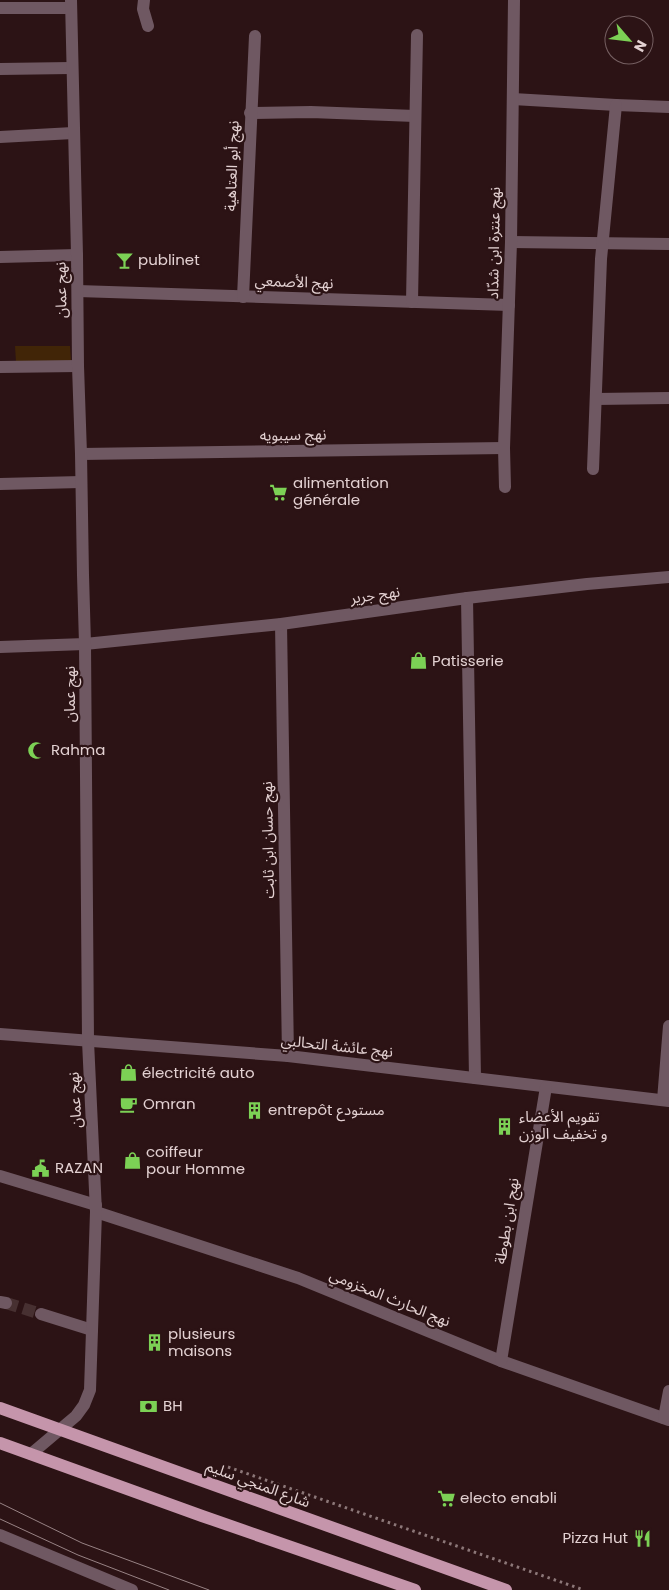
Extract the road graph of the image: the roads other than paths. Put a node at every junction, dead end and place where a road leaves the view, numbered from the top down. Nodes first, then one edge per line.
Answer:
1 (144, 0) edge
2 (514, 0) edge
3 (70, 4) edge
4 (0, 8) edge
5 (148, 26) dead end
6 (418, 35) dead end
7 (255, 36) dead end
8 (71, 68) junction
9 (0, 69) edge
10 (513, 98) junction
11 (616, 105) junction
12 (669, 107) edge
13 (250, 113) junction
14 (415, 116) junction
15 (73, 133) junction
16 (0, 137) edge
17 (511, 242) junction
18 (603, 243) junction
19 (669, 244) edge
20 (78, 255) junction
21 (0, 257) edge
22 (78, 292) junction
23 (243, 297) junction
24 (412, 302) junction
25 (509, 305) junction
26 (78, 366) junction
27 (0, 367) edge
28 (669, 398) edge
29 (596, 399) junction
30 (504, 448) junction
31 (82, 454) junction
32 (593, 469) dead end
33 (81, 482) junction
34 (0, 484) edge
35 (505, 487) dead end
36 (669, 577) edge
37 (467, 598) junction
38 (281, 624) junction
39 (86, 644) junction
40 (0, 647) edge
41 (669, 1026) edge
42 (0, 1034) edge
43 (88, 1041) junction
44 (288, 1056) junction
45 (475, 1078) junction
46 (546, 1087) junction
47 (666, 1101) edge
48 (0, 1176) edge
49 (96, 1208) junction
50 (41, 1314) tunnel mouth
51 (92, 1330) junction
52 (501, 1361) junction
53 (669, 1391) edge
54 (0, 1408) edge
55 (667, 1419) edge
56 (61, 1429) junction
57 (0, 1443) edge
58 (31, 1454) junction
59 (0, 1535) edge
60 (132, 1590) edge
61 (415, 1590) edge
62 (506, 1590) edge

1 - 5 street
2 - 10 street, نهج عنترة ابن شدّاد
3 - 4 street
3 - 8 street, نهج عمان
6 - 14 street
7 - 13 street, نهج أبو العتاهية
8 - 9 street
8 - 15 street, نهج عمان
10 - 11 street
10 - 17 street, نهج عنترة ابن شدّاد
11 - 12 street
11 - 18 street
13 - 14 street
13 - 23 street, نهج أبو العتاهية
14 - 24 street
15 - 16 street
15 - 20 street, نهج عمان
17 - 18 street
17 - 25 street, نهج عنترة ابن شدّاد
18 - 19 street
18 - 29 street
20 - 21 street
20 - 22 street, نهج عمان
22 - 23 street, نهج الأصمعي
22 - 26 street, نهج عمان
23 - 24 street, نهج الأصمعي
24 - 25 street, نهج الأصمعي
25 - 30 street, نهج عنترة ابن شدّاد
26 - 27 street
26 - 31 street, نهج عمان
28 - 29 street
29 - 32 street
30 - 31 street, نهج سيبويه
30 - 35 street, نهج عنترة ابن شدّاد
31 - 33 street, نهج عمان
33 - 34 street
33 - 39 street, نهج عمان
36 - 37 street, نهج جرير
37 - 38 street, نهج جرير
37 - 45 street
38 - 39 street, نهج جرير
38 - 44 street, نهج حسان ابن ثابت
39 - 40 street, نهج جرير
39 - 43 street, نهج عمان
41 - 47 street
42 - 43 street, نهج عائشة التحالبي
43 - 44 street, نهج عائشة التحالبي
43 - 49 street, نهج عمان
44 - 45 street, نهج عائشة التحالبي
45 - 46 street, نهج عائشة التحالبي
46 - 47 street, نهج عائشة التحالبي
46 - 52 street, نهج ابن بطوطة
48 - 49 street, نهج الحارث المخزومي
49 - 51 street, نهج عمان
49 - 52 street, نهج الحارث المخزومي
50 - 51 street
51 - 56 street, نهج عمان
52 - 55 street, نهج الحارث المخزومي
53 - 55 street
54 - 56 main road, شارع المنجي سليم
56 - 58 street, نهج عمان
56 - 62 main road, شارع المنجي سليم
57 - 58 main road
58 - 61 main road
59 - 60 street

